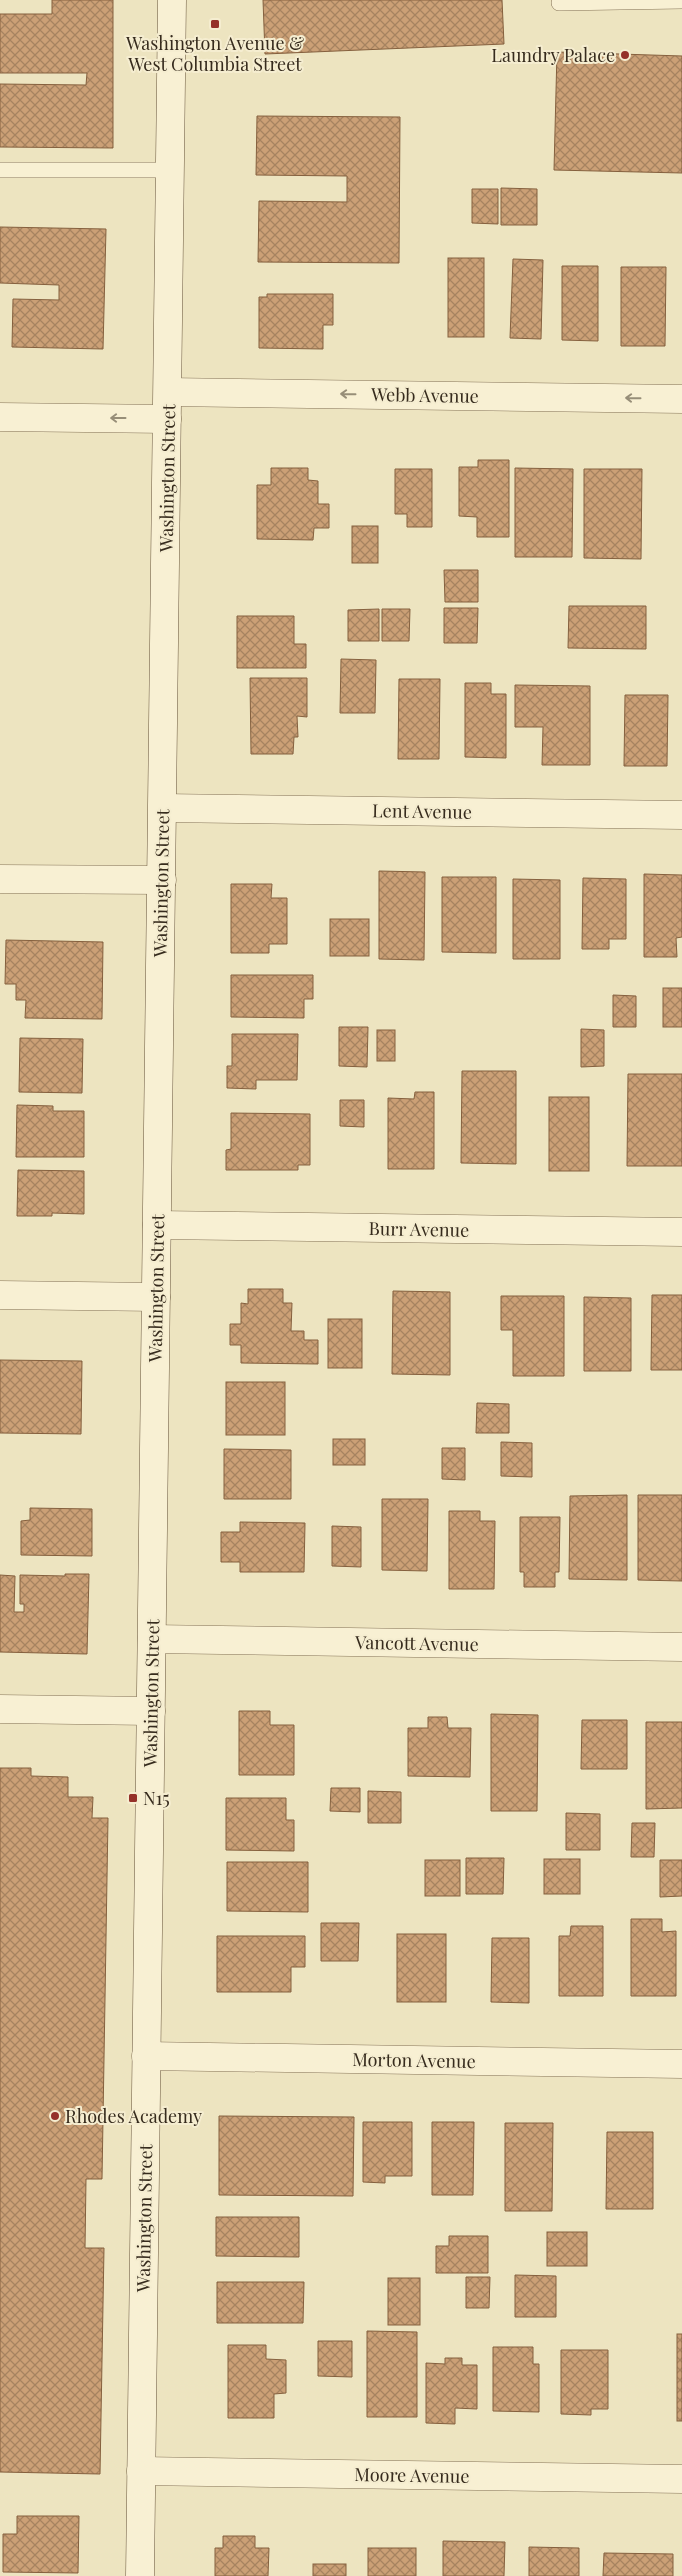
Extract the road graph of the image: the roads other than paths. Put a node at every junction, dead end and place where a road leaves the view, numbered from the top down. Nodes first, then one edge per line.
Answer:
1 (172, 0) edge
2 (682, 1) edge
3 (560, 3) dead end
4 (0, 170) edge
5 (170, 170) junction
6 (168, 392) junction
7 (682, 399) edge
8 (0, 417) edge
9 (167, 419) junction
10 (162, 808) junction
11 (682, 815) edge
12 (0, 878) edge
13 (162, 880) junction
14 (157, 1225) junction
15 (682, 1232) edge
16 (0, 1295) edge
17 (156, 1297) junction
18 (152, 1639) junction
19 (682, 1647) edge
20 (0, 1709) edge
21 (151, 1711) junction
22 (146, 2056) junction
23 (682, 2064) edge
24 (141, 2471) junction
25 (682, 2479) edge
26 (140, 2576) edge

1 - 5 street, Washington Street
2 - 3 lane
4 - 5 lane
5 - 6 street, Washington Street
7 -> 6 street, Webb Avenue
6 - 9 street, Washington Street
9 -> 8 street
9 - 10 street, Washington Street
10 - 11 street, Lent Avenue
10 - 13 street, Washington Street
12 - 13 street
13 - 14 street, Washington Street
14 - 15 street, Burr Avenue
14 - 17 street, Washington Street
16 - 17 street
17 - 18 street, Washington Street
18 - 19 street, Vancott Avenue
18 - 21 street, Washington Street
20 - 21 street
21 - 22 street, Washington Street
22 - 23 street, Morton Avenue
22 - 24 street, Washington Street
24 - 25 street, Moore Avenue
24 - 26 street, Washington Street

